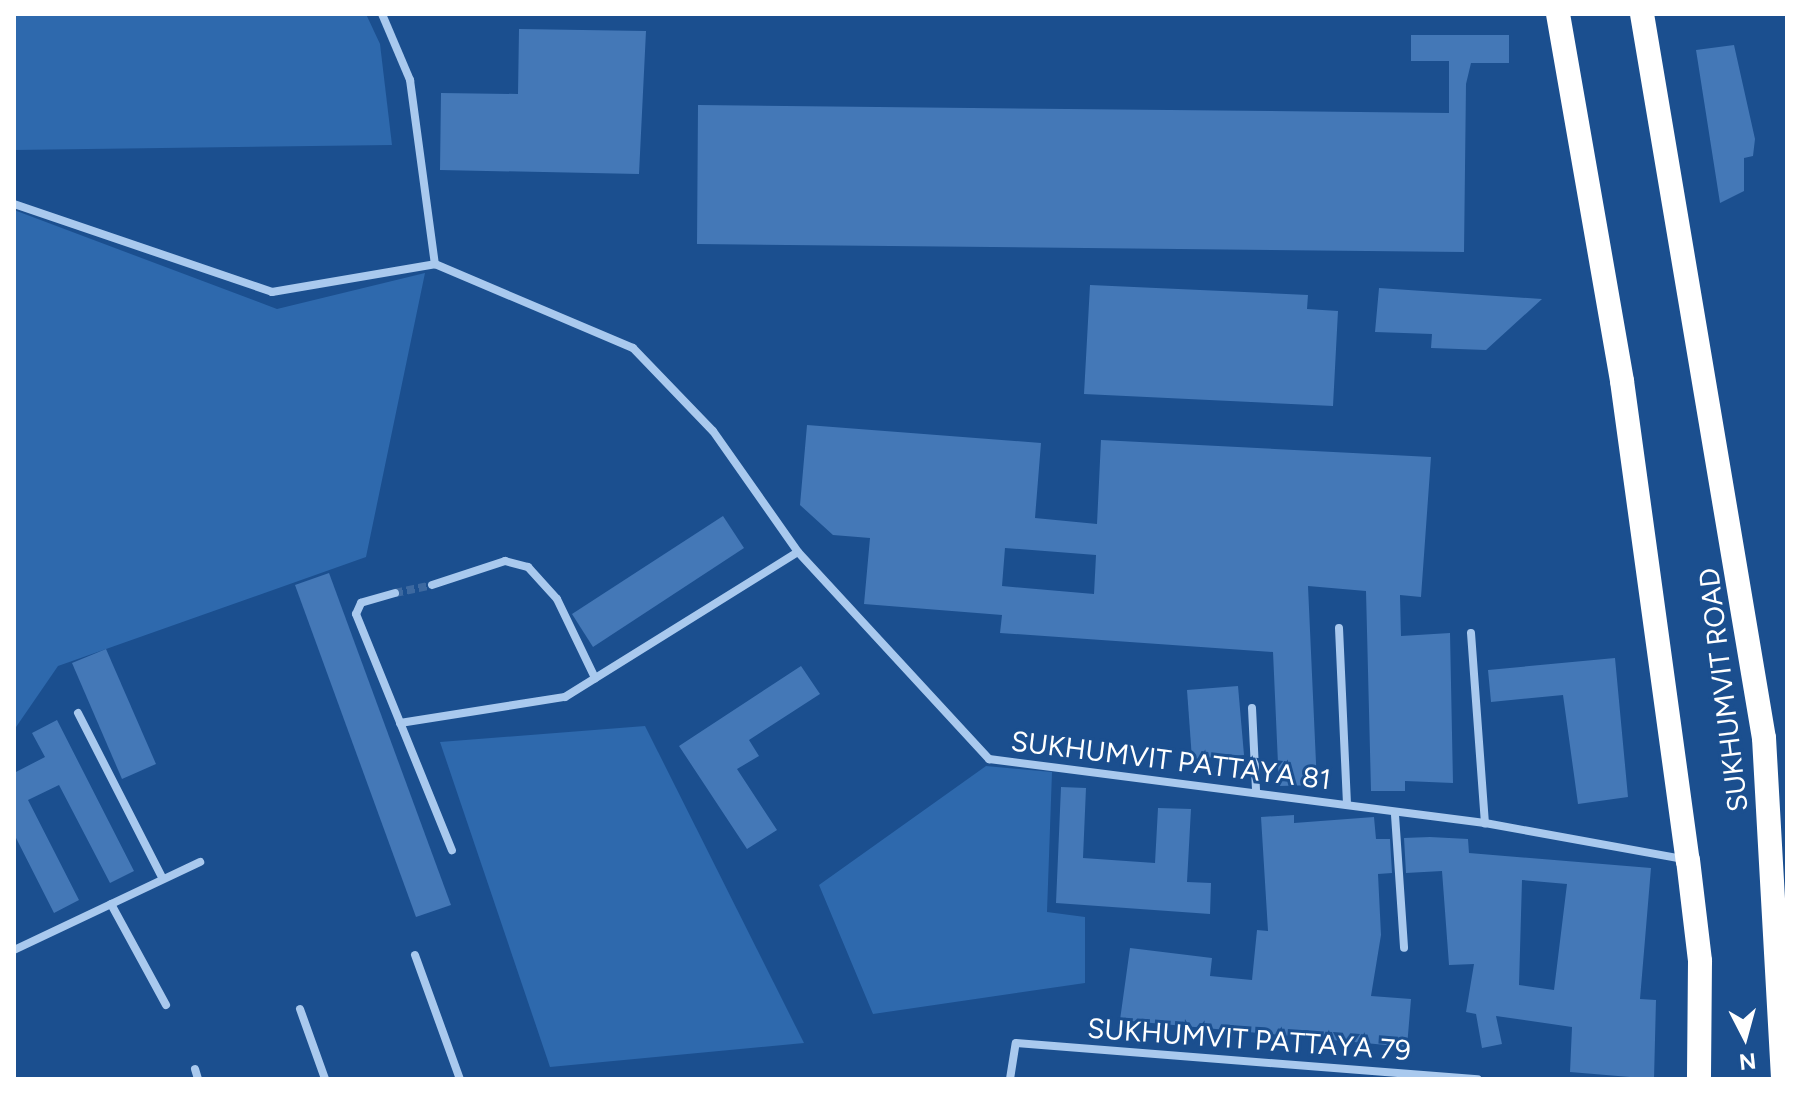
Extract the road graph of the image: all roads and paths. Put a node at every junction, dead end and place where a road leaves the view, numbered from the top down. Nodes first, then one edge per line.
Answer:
1 (382, 14) edge
2 (1558, 14) edge
3 (1642, 14) edge
4 (14, 204) edge
5 (435, 264) junction
6 (798, 552) junction
7 (432, 585) tunnel mouth
8 (395, 593) tunnel mouth
9 (1339, 628) dead end
10 (1471, 633) dead end
11 (595, 678) junction
12 (1252, 708) dead end
13 (78, 713) dead end
14 (400, 723) junction
15 (1764, 738) junction
16 (1256, 791) junction
17 (1347, 805) junction
18 (1395, 815) junction
19 (1485, 823) junction
20 (1787, 837) edge
21 (452, 850) dead end
22 (1688, 860) junction
23 (200, 862) dead end
24 (163, 879) junction
25 (111, 904) junction
26 (1404, 948) dead end
27 (14, 950) edge
28 (415, 955) dead end
29 (166, 1005) dead end
30 (300, 1009) dead end
31 (195, 1069) dead end
32 (198, 1079) edge
33 (325, 1079) edge
34 (460, 1079) edge
35 (1010, 1079) edge
36 (1478, 1079) edge
37 (1699, 1079) edge
38 (1783, 1079) edge

1 - 5 street
2 - 22 highway, SUKHUMVIT ROAD
3 - 15 highway, SUKHUMVIT ROAD
4 - 5 street
5 - 6 street, SUKHUMVIT PATTAYA 81
6 - 11 street
6 - 16 street, SUKHUMVIT PATTAYA 81
7 - 11 street
8 - 14 street
9 - 17 street
10 - 19 street
11 - 14 street
12 - 16 street
13 - 24 street
14 - 21 street
15 - 20 highway
15 - 38 highway, SUKHUMVIT ROAD
16 - 17 street, SUKHUMVIT PATTAYA 81
17 - 18 street, SUKHUMVIT PATTAYA 81
18 - 19 street, SUKHUMVIT PATTAYA 81
18 - 26 street
19 - 22 street, SUKHUMVIT PATTAYA 81
22 - 37 highway, SUKHUMVIT ROAD
23 - 24 street
24 - 25 street
25 - 27 street
25 - 29 street
28 - 34 street
30 - 33 street
31 - 32 street
35 - 36 street, SUKHUMVIT PATTAYA 79

